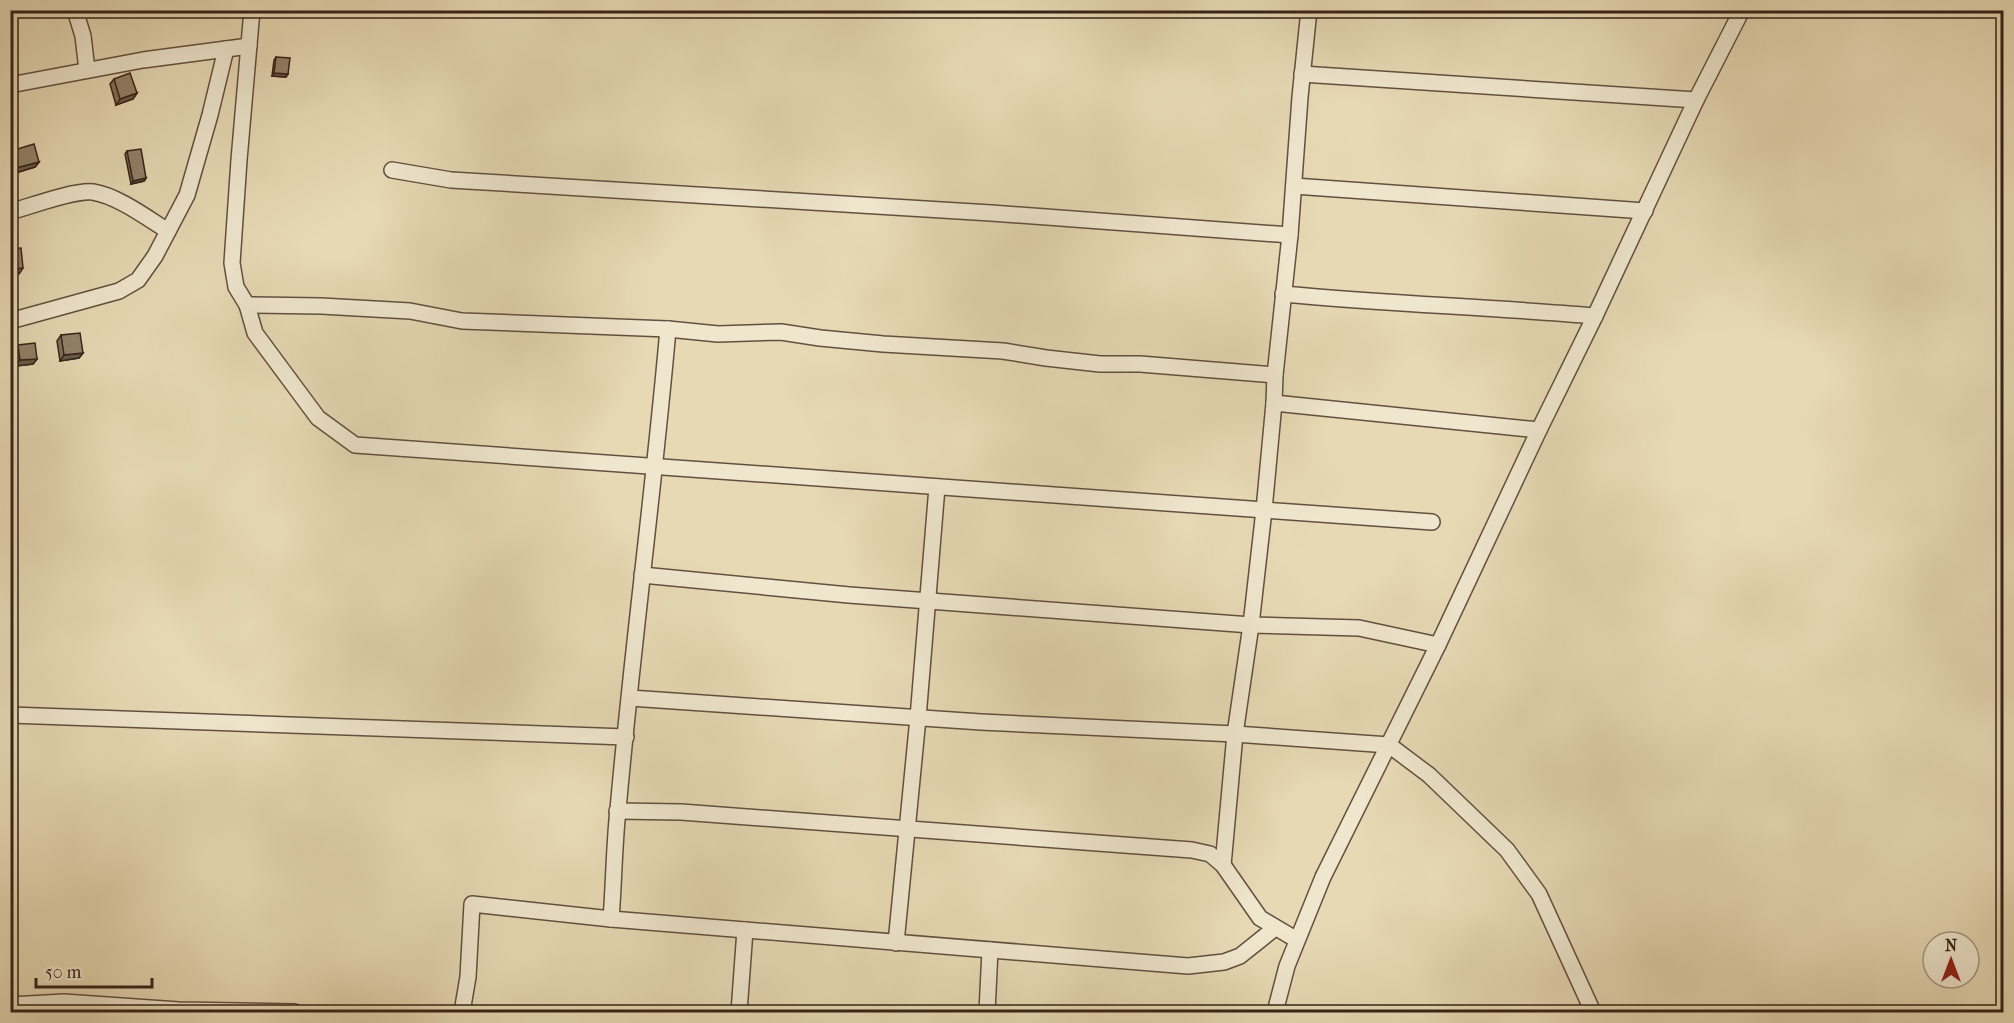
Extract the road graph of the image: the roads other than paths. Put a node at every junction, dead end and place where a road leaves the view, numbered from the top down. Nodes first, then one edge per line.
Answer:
1 (75, 10) edge
2 (252, 10) edge
3 (1309, 10) edge
4 (1742, 10) edge
5 (249, 46) junction
6 (226, 49) junction
7 (87, 70) junction
8 (1302, 75) junction
9 (10, 84) edge
10 (1696, 100) junction
11 (392, 170) dead end
12 (1294, 186) junction
13 (10, 212) edge
14 (1645, 212) junction
15 (168, 231) junction
16 (1290, 235) junction
17 (1283, 294) junction
18 (248, 305) junction
19 (1595, 316) junction
20 (10, 321) edge
21 (668, 329) junction
22 (1275, 375) junction
23 (1274, 403) junction
24 (1539, 430) junction
25 (656, 467) junction
26 (937, 487) junction
27 (1264, 510) junction
28 (1432, 522) dead end
29 (642, 575) junction
30 (927, 600) junction
31 (1251, 625) junction
32 (1438, 645) junction
33 (630, 698) junction
34 (10, 715) edge
35 (918, 717) junction
36 (1235, 734) junction
37 (626, 737) junction
38 (1389, 745) junction
39 (617, 811) junction
40 (907, 828) junction
41 (1223, 866) junction
42 (611, 919) junction
43 (1275, 928) junction
44 (746, 930) junction
45 (1297, 940) junction
46 (896, 943) junction
47 (990, 950) junction
48 (10, 1005) edge
49 (295, 1012) edge
50 (462, 1012) edge
51 (739, 1012) edge
52 (987, 1012) edge
53 (1275, 1012) edge
54 (1593, 1012) edge

1 - 7 street
2 - 5 street
3 - 8 street
4 - 10 street
5 - 6 street
5 - 18 street
6 - 7 street
6 - 15 street
7 - 9 street
8 - 10 street
8 - 12 street
10 - 14 street
11 - 16 street
12 - 14 street
12 - 16 street
13 - 15 street
14 - 19 street
15 - 20 street
16 - 17 street
17 - 19 street
17 - 22 street
18 - 21 street
18 - 25 street
19 - 24 street
21 - 22 street
21 - 25 street
22 - 23 street
23 - 24 street
23 - 27 street
24 - 32 street
25 - 26 street
25 - 29 street
26 - 27 street
26 - 30 street
27 - 28 street
27 - 31 street
29 - 30 street
29 - 33 street
30 - 31 street
30 - 35 street
31 - 32 street
31 - 36 street
32 - 38 street
33 - 35 street
33 - 37 street
34 - 37 street
35 - 36 street
35 - 40 street
36 - 38 street
36 - 41 street
37 - 39 street
38 - 45 street
38 - 54 street
39 - 40 street
39 - 42 street
40 - 41 street
40 - 46 street
41 - 43 street
42 - 44 street
42 - 50 street
43 - 45 street
43 - 47 street
44 - 46 street
44 - 51 street
45 - 53 street
46 - 47 street
47 - 52 street
48 - 49 street

